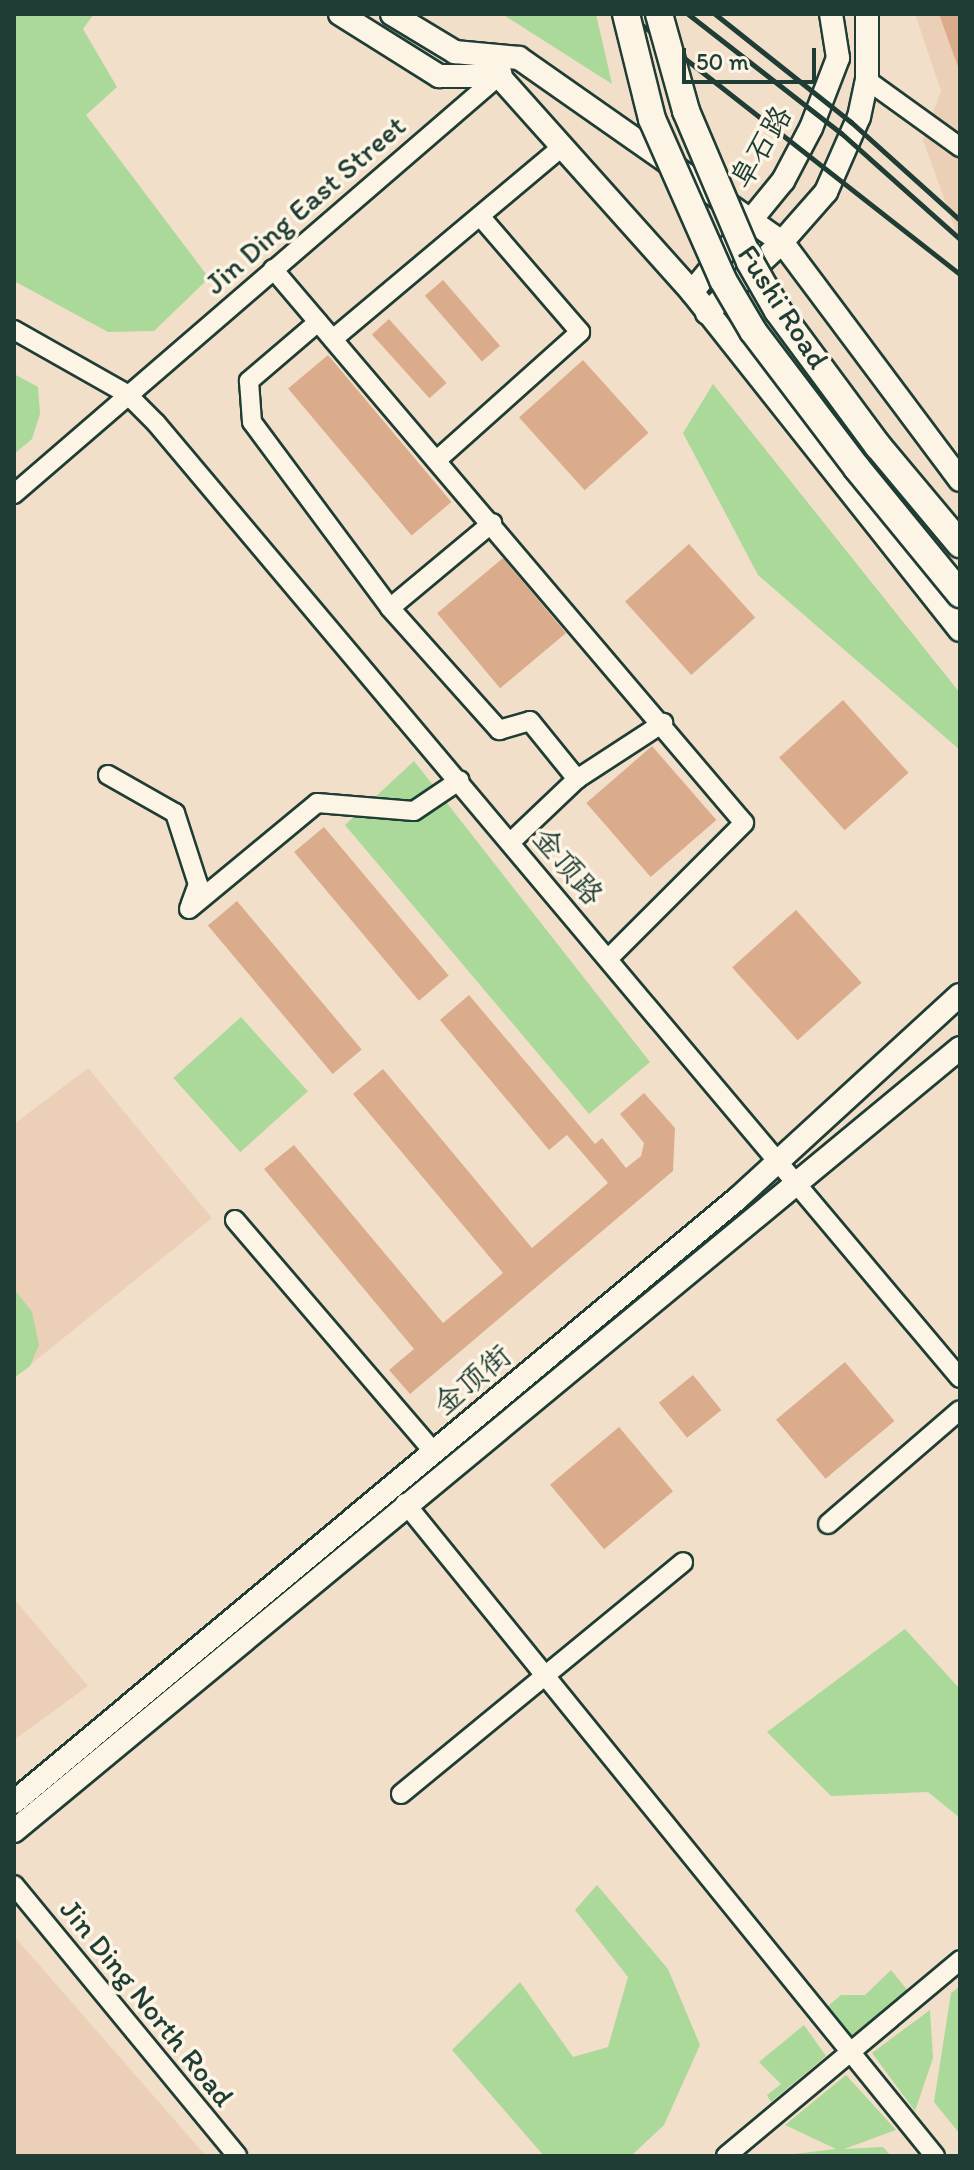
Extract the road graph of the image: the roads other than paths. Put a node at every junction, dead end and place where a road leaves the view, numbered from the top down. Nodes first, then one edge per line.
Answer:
1 (340, 14) edge
2 (392, 14) edge
3 (626, 14) edge
4 (659, 14) edge
5 (831, 14) edge
6 (867, 14) edge
7 (519, 58) junction
8 (499, 76) junction
9 (867, 80) junction
10 (960, 147) edge
11 (561, 148) junction
12 (480, 216) junction
13 (752, 218) junction
14 (782, 242) junction
15 (273, 269) junction
16 (692, 292) junction
17 (707, 313) junction
18 (318, 322) junction
19 (14, 330) edge
20 (333, 339) junction
21 (127, 394) junction
22 (437, 460) junction
23 (960, 480) edge
24 (14, 494) edge
25 (492, 523) junction
26 (960, 544) edge
27 (960, 594) edge
28 (390, 608) junction
29 (960, 630) edge
30 (663, 723) junction
31 (108, 775) dead end
32 (577, 779) junction
33 (460, 780) junction
34 (512, 841) junction
35 (609, 958) junction
36 (960, 995) edge
37 (960, 1048) edge
38 (776, 1161) junction
39 (797, 1184) junction
40 (235, 1220) dead end
41 (960, 1378) edge
42 (960, 1410) edge
43 (433, 1451) junction
44 (405, 1503) junction
45 (828, 1524) dead end
46 (683, 1562) dead end
47 (548, 1675) junction
48 (401, 1794) dead end
49 (14, 1802) edge
50 (14, 1831) edge
51 (14, 1885) edge
52 (960, 1960) edge
53 (849, 2053) junction
54 (237, 2156) edge
55 (726, 2156) edge
56 (935, 2156) edge

1 - 8 main road
2 - 7 main road
3 - 27 highway, Fushi Road, bridge
4 - 26 highway, Fushi Road, bridge
5 - 13 main road, 阜石路
6 - 9 main road
7 - 8 street, Jin Ding East Street
7 - 13 main road
8 - 11 main road
8 - 15 street, Jin Ding East Street
9 - 10 street
9 - 14 main road
11 - 12 street
11 - 16 main road
12 - 20 street
12 - 22 street
13 - 14 main road
13 - 16 main road, 阜石路
14 - 17 main road
14 - 23 main road
15 - 18 street
15 - 21 street, Jin Ding East Street
16 - 17 main road
17 - 29 main road
18 - 20 street
18 - 28 street
19 - 21 street, 金顶路
20 - 22 street
21 - 24 street, Jin Ding East Street
21 - 33 street, 金顶路
22 - 25 street
25 - 28 street
25 - 30 street
28 - 32 street
30 - 32 street
30 - 35 street
31 - 33 street
32 - 34 street
33 - 34 street, 金顶路
34 - 35 street, 金顶路
35 - 38 street, 金顶路
36 - 38 main road, 金顶街
37 - 39 main road, 金顶街
38 - 39 street, 金顶路
38 - 43 main road, 金顶街
39 - 41 street, 金顶路
39 - 44 main road, 金顶街
40 - 43 street
42 - 45 street
43 - 49 main road, 金顶街
44 - 47 street
44 - 50 main road, 金顶街
46 - 47 street
47 - 48 street
47 - 53 street
51 - 54 street, Jin Ding North Road
52 - 53 street
53 - 55 street
53 - 56 street

